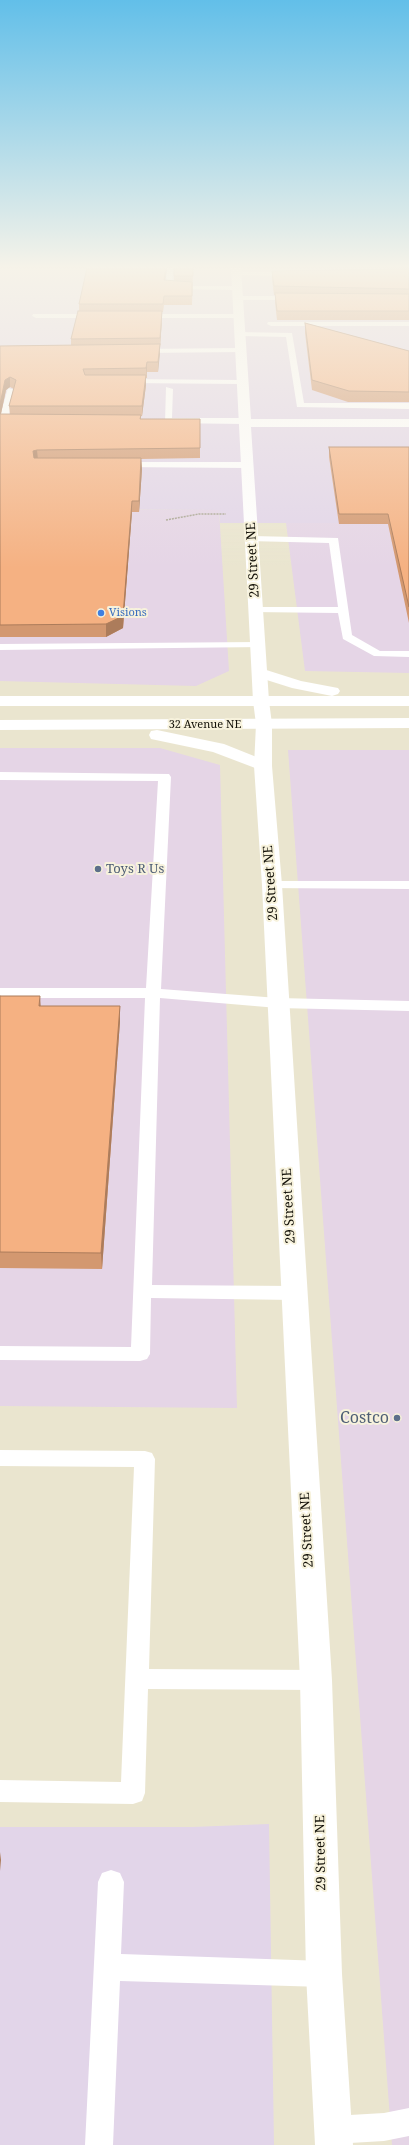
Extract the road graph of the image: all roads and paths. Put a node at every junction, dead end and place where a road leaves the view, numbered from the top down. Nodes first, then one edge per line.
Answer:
1 (242, 368) edge
2 (295, 368) edge
3 (111, 381) edge
4 (243, 382) junction
5 (169, 389) dead end
6 (11, 390) edge
7 (409, 406) edge
8 (26, 421) edge
9 (245, 422) junction
10 (409, 423) edge
11 (107, 465) edge
12 (248, 465) junction
13 (250, 514) junction
14 (166, 520) dead end
15 (252, 539) junction
16 (256, 610) junction
17 (343, 610) junction
18 (258, 646) junction
19 (0, 648) edge
20 (409, 654) edge
21 (260, 673) junction
22 (0, 701) edge
23 (261, 701) junction
24 (402, 701) edge
25 (409, 723) edge
26 (264, 724) junction
27 (0, 725) edge
28 (103, 725) junction
29 (263, 766) junction
30 (0, 776) edge
31 (272, 885) junction
32 (409, 885) edge
33 (0, 992) edge
34 (153, 992) junction
35 (278, 1003) junction
36 (409, 1006) edge
37 (142, 1291) junction
38 (294, 1293) junction
39 (0, 1353) edge
40 (0, 1458) edge
41 (136, 1679) junction
42 (316, 1680) junction
43 (0, 1791) edge
44 (111, 1882) dead end
45 (107, 1967) junction
46 (324, 1974) junction
47 (409, 2122) edge
48 (333, 2137) edge
49 (99, 2145) edge

1 - 4 street, 29 Street NE
2 - 7 lane
3 - 4 lane
4 - 9 street, 29 Street NE
5 - 9 lane
6 - 8 lane
9 - 10 street
9 - 12 street, 29 Street NE
11 - 12 lane
12 - 13 street, 29 Street NE
13 - 14 path
13 - 15 street, 29 Street NE
15 - 16 street, 29 Street NE
15 - 17 lane
16 - 17 lane
16 - 18 street, 29 Street NE
17 - 20 lane
18 - 19 lane
18 - 21 street, 29 Street NE
21 - 23 street, 29 Street NE
21 - 24 street
22 - 23 street, 32 Avenue NE
23 - 24 street, 32 Avenue NE
23 - 26 street, 29 Street NE
25 - 26 street, 32 Avenue NE
26 - 28 street, 32 Avenue NE
26 - 29 street, 29 Street NE
27 - 28 street, 32 Avenue NE
28 - 29 street
29 - 31 street, 29 Street NE
30 - 34 lane
31 - 32 lane
31 - 35 street, 29 Street NE
33 - 34 lane
34 - 35 lane
34 - 37 lane
35 - 36 lane
35 - 38 street, 29 Street NE
37 - 38 lane
37 - 39 lane
38 - 42 street, 29 Street NE
40 - 41 lane
41 - 42 lane
41 - 43 lane
42 - 46 street, 29 Street NE
44 - 45 lane
45 - 46 lane
45 - 49 lane
46 - 48 street, 29 Street NE
47 - 48 lane

